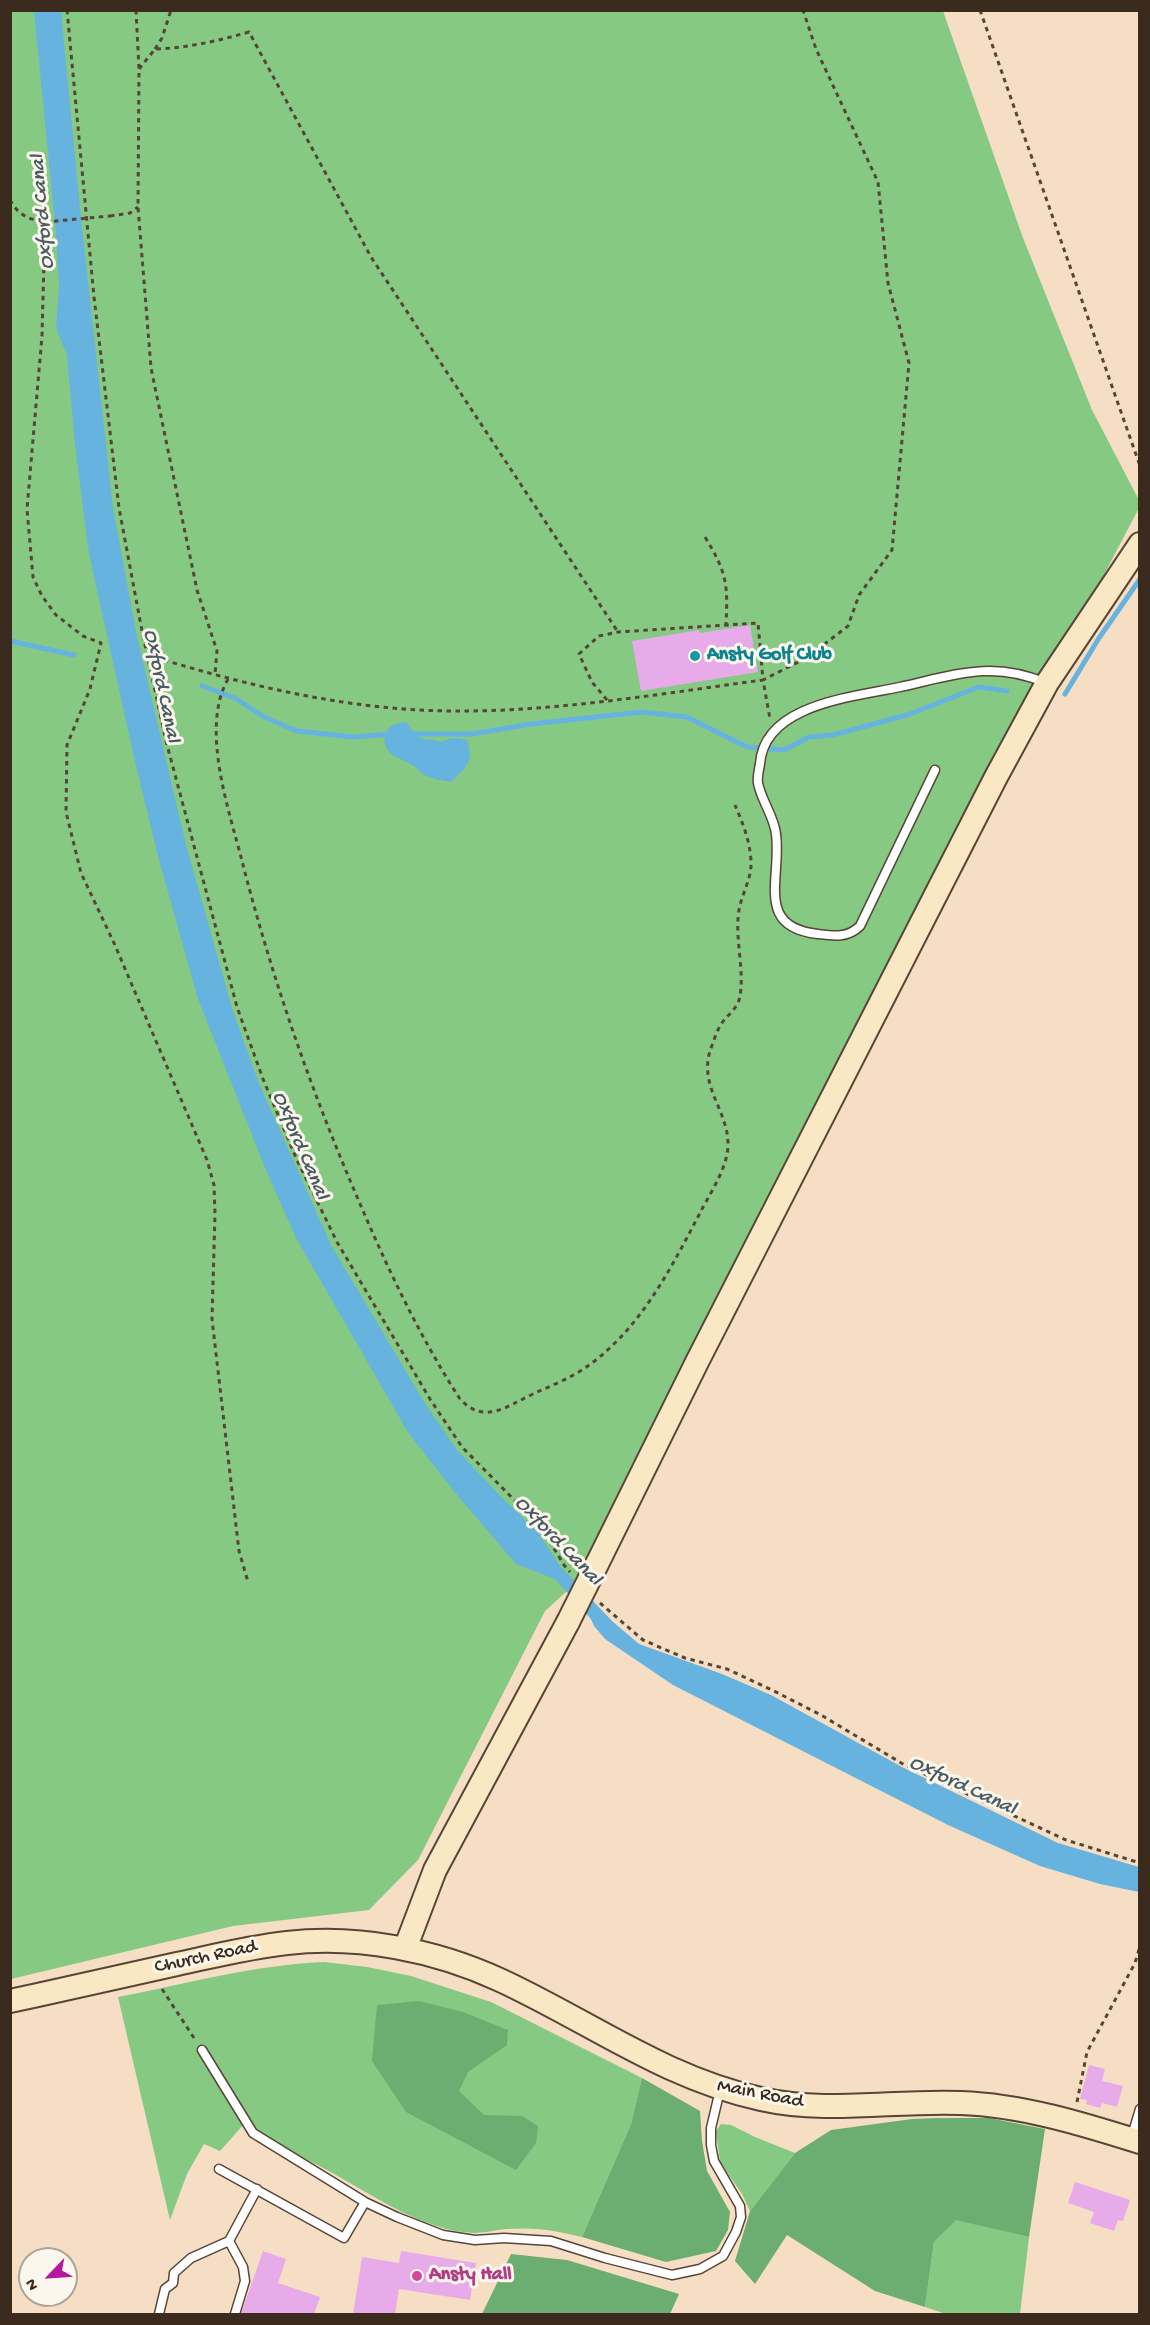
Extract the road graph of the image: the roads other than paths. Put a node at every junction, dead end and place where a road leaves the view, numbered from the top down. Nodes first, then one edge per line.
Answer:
1 (1140, 544) edge
2 (1047, 683) junction
3 (935, 770) dead end
4 (405, 1949) junction
5 (10, 2001) edge
6 (202, 2050) road end
7 (720, 2090) junction
8 (1140, 2109) edge
9 (1135, 2141) edge
10 (219, 2169) dead end
11 (257, 2189) junction
12 (365, 2202) junction
13 (229, 2241) junction
14 (159, 2314) edge
15 (235, 2314) edge

1 - 2 main road
2 - 3 lane
2 - 4 main road, bridge
4 - 5 main road, Church Road
4 - 7 main road, Main Road
6 - 12 lane
7 - 9 main road, Main Road
7 - 12 lane
8 - 9 lane
10 - 11 lane
11 - 12 lane
11 - 13 lane
13 - 14 lane
13 - 15 lane

